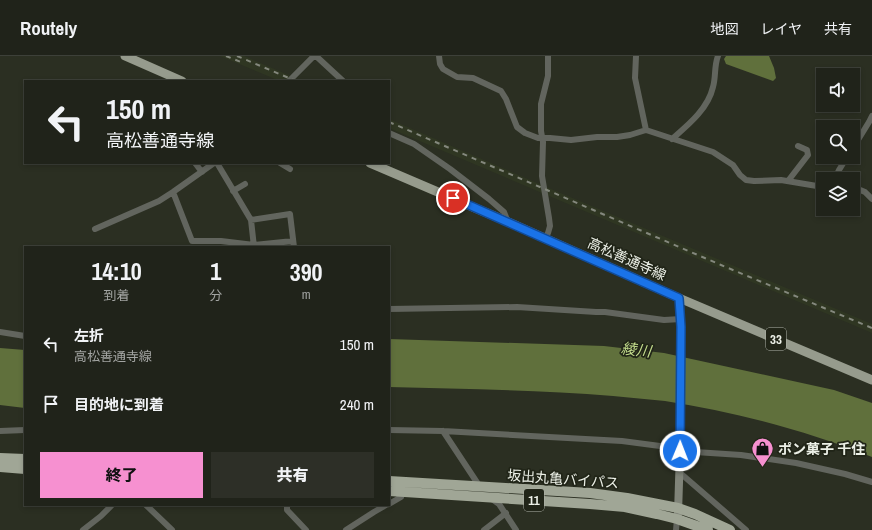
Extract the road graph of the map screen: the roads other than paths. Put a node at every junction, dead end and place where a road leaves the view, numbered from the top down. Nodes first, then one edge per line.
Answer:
1 (124, 56) edge
2 (315, 56) edge
3 (439, 56) edge
4 (548, 56) edge
5 (636, 56) edge
6 (718, 56) edge
7 (180, 80) edge
8 (290, 80) edge
9 (342, 80) edge
10 (872, 116) edge
11 (646, 130) junction
12 (390, 133) edge
13 (860, 137) edge
14 (542, 138) junction
15 (672, 139) junction
16 (798, 146) dead end
17 (196, 164) edge
18 (214, 164) edge
19 (217, 164) edge
20 (282, 164) edge
21 (372, 164) edge
22 (290, 169) dead end
23 (202, 172) junction
24 (788, 181) junction
25 (245, 184) dead end
26 (816, 186) edge
27 (860, 190) edge
28 (233, 191) junction
29 (173, 192) junction
30 (872, 199) edge
31 (251, 220) junction
32 (508, 222) junction
33 (95, 229) dead end
34 (545, 238) junction
35 (293, 244) edge
36 (254, 246) edge
37 (679, 298) junction
38 (390, 309) edge
39 (681, 323) junction
40 (0, 332) edge
41 (24, 336) edge
42 (872, 380) edge
43 (24, 430) edge
44 (390, 430) edge
45 (0, 431) edge
46 (443, 431) junction
47 (680, 448) junction
48 (0, 458) edge
49 (24, 459) edge
50 (0, 468) edge
51 (24, 469) edge
52 (679, 472) junction
53 (390, 482) edge
54 (872, 482) edge
55 (480, 487) junction
56 (390, 491) edge
57 (401, 497) dead end
58 (489, 497) junction
59 (390, 503) edge
60 (111, 506) edge
61 (147, 506) edge
62 (287, 506) edge
63 (384, 506) edge
64 (678, 508) junction
65 (506, 514) junction
66 (677, 519) junction
67 (83, 530) edge
68 (172, 530) edge
69 (306, 530) edge
70 (346, 530) edge
71 (484, 530) edge
72 (516, 530) edge
73 (676, 530) edge
74 (708, 530) edge
75 (730, 530) edge
76 (746, 530) edge

1 - 7 main road
2 - 8 street
2 - 9 street
3 - 14 street
4 - 14 street
5 - 11 street
6 - 15 street
10 - 13 street
11 - 14 street
11 - 15 street
12 - 32 street
14 - 34 street
15 - 24 street
16 - 24 street
17 - 23 street
18 - 23 street
19 - 28 street
20 - 22 street
21 - 32 main road, 高松善通寺線 / 33
23 - 29 street
24 - 26 street
25 - 28 street
27 - 30 street
28 - 31 street
29 - 33 street
29 - 36 street
31 - 35 street
31 - 36 street
32 - 34 main road, 高松善通寺線 / 33
34 - 37 main road, 高松善通寺線 / 33
35 - 36 street
37 - 39 main road
37 - 42 main road, 高松善通寺線 / 33
38 - 39 street
39 - 47 main road
40 - 41 street
43 - 45 street
44 - 46 street
46 - 47 street
46 - 55 street
47 - 52 main road
47 - 54 street
48 - 49 highway
50 - 51 highway
52 - 64 main road
52 - 76 street
53 - 55 highway, 坂出丸亀バイパス / 11
55 - 58 street
55 - 64 highway, 坂出丸亀バイパス / 11
56 - 58 highway, 坂出丸亀バイパス / 11
57 - 59 street
58 - 65 street
58 - 66 highway, 坂出丸亀バイパス / 11
60 - 67 street
61 - 68 street
62 - 69 street
63 - 70 street
64 - 66 main road
64 - 75 highway, 坂出丸亀バイパス / 11
65 - 71 street
65 - 72 street
66 - 73 street
66 - 74 highway, 坂出丸亀バイパス / 11

